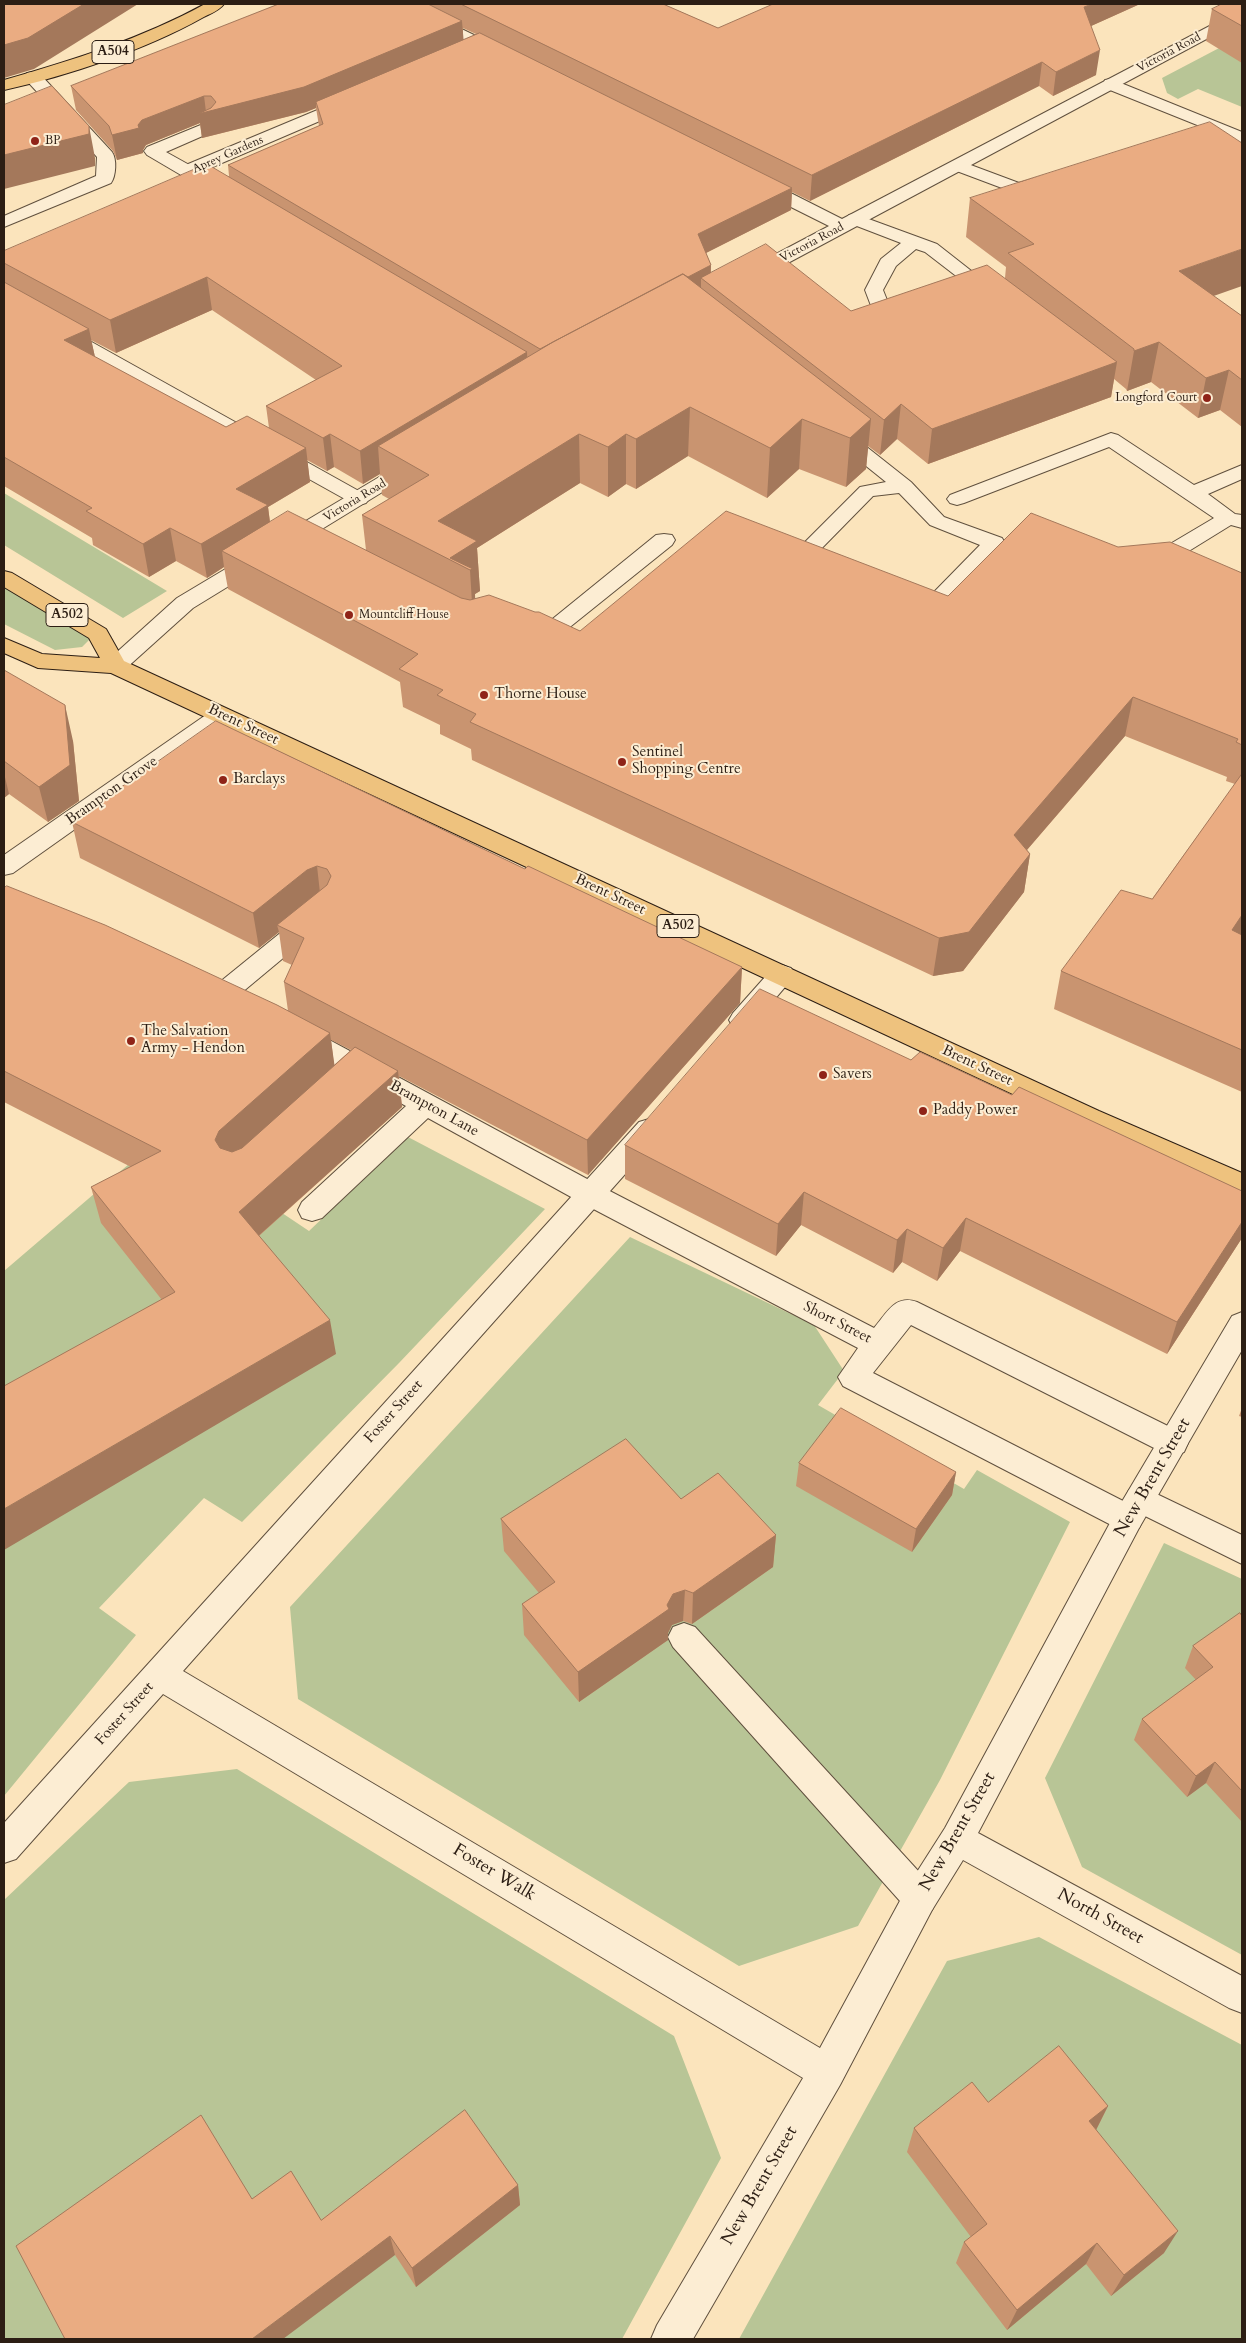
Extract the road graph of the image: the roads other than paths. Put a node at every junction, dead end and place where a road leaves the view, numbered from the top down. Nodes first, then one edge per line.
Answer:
1 (216, 4) edge
2 (398, 4) edge
3 (1224, 7) edge
4 (1242, 14) edge
5 (483, 45) junction
6 (465, 52) edge
7 (518, 62) edge
8 (33, 77) junction
9 (1111, 84) junction
10 (4, 85) edge
11 (366, 94) edge
12 (208, 128) dead end
13 (1242, 138) edge
14 (960, 166) junction
15 (187, 171) junction
16 (1065, 174) edge
17 (746, 178) edge
18 (238, 202) edge
19 (4, 222) edge
20 (849, 223) junction
21 (914, 241) junction
22 (734, 284) edge
23 (4, 301) edge
24 (1008, 307) edge
25 (885, 320) edge
26 (820, 420) edge
27 (427, 457) edge
28 (1242, 471) edge
29 (904, 486) junction
30 (1193, 493) junction
31 (359, 499) junction
32 (957, 499) dead end
33 (1235, 520) edge
34 (664, 540) dead end
35 (853, 569) edge
36 (4, 578) edge
37 (890, 583) edge
38 (1242, 586) edge
39 (510, 631) edge
40 (4, 645) edge
41 (115, 666) junction
42 (221, 715) junction
43 (4, 866) edge
44 (322, 913) edge
45 (782, 974) junction
46 (244, 1009) edge
47 (277, 1025) edge
48 (726, 1039) edge
49 (357, 1067) junction
50 (336, 1086) edge
51 (425, 1105) junction
52 (669, 1106) edge
53 (1242, 1185) edge
54 (592, 1195) junction
55 (312, 1210) dead end
56 (1242, 1324) edge
57 (878, 1344) junction
58 (1173, 1443) junction
59 (1134, 1509) junction
60 (1242, 1550) edge
61 (684, 1637) dead end
62 (161, 1675) junction
63 (957, 1839) junction
64 (4, 1848) edge
65 (920, 1898) junction
66 (1242, 1995) edge
67 (827, 2072) junction
68 (671, 2339) edge

1 - 8 main road, A504
2 - 5 street
3 - 4 street
4 - 9 street, Victoria Road
5 - 6 street
5 - 7 street
8 - 10 main road, A504
8 - 19 street
9 - 13 street
9 - 14 street, Victoria Road
11 - 15 street, Aprey Gardens
12 - 15 street
14 - 16 street
14 - 20 street, Victoria Road
15 - 18 street, Aprey Gardens
17 - 20 street
20 - 21 street
20 - 22 street, Victoria Road
21 - 24 street
21 - 25 street
23 - 31 street
26 - 29 street
27 - 31 street, Victoria Road
28 - 30 street
29 - 35 street
29 - 37 street
30 - 32 street
30 - 33 street
31 - 41 street, Victoria Road
33 - 38 street
34 - 39 street
36 - 41 main road, A502
40 - 41 main road, Brent Street / A502
41 - 42 main road, Brent Street / A502
42 - 43 street, Brampton Grove
42 - 45 main road, Brent Street / A502
44 - 46 street
45 - 48 street
45 - 53 main road, Brent Street / A502
47 - 49 street, Brampton Lane
49 - 50 street
49 - 51 street, Brampton Lane
51 - 54 street, Brampton Lane
51 - 55 street
52 - 54 street, Foster Street
54 - 57 street, Short Street
54 - 62 street, Foster Street
56 - 58 street, New Brent Street
57 - 58 street
57 - 59 street, Short Street
58 - 59 street, New Brent Street
59 - 60 street
59 - 63 street, New Brent Street
61 - 65 street
62 - 64 street, Foster Street
62 - 67 street, Foster Walk
63 - 65 street, New Brent Street
63 - 66 street, North Street
65 - 67 street, New Brent Street
67 - 68 street, New Brent Street

